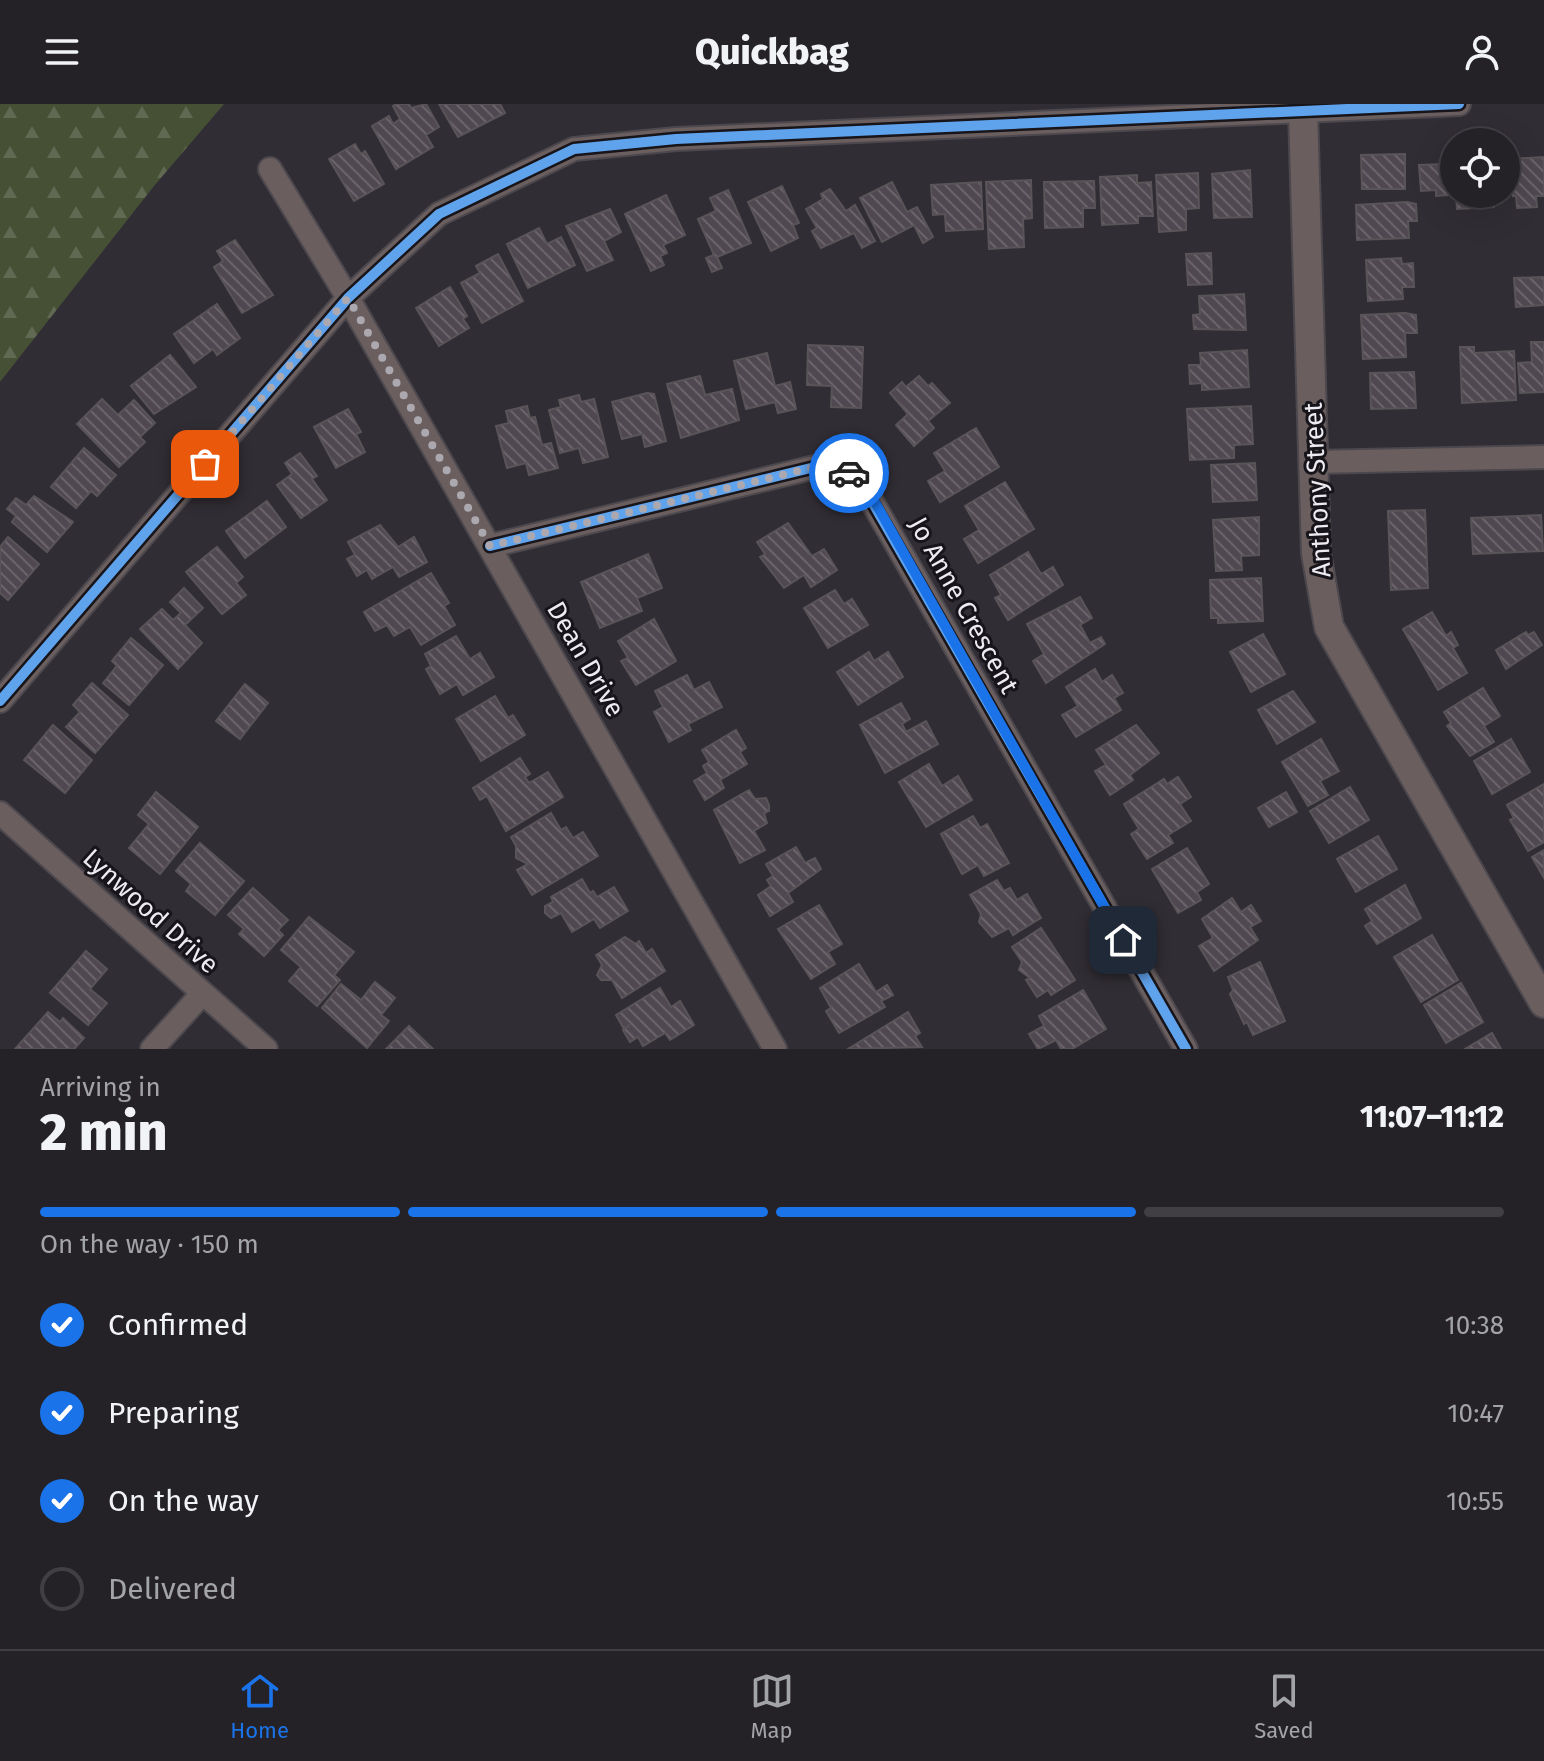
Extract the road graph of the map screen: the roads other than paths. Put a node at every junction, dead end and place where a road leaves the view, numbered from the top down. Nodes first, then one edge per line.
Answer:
1 (1459, 104) edge
2 (1303, 111) junction
3 (270, 169) dead end
4 (348, 298) junction
5 (1544, 457) edge
6 (1314, 462) junction
7 (490, 546) junction
8 (0, 701) edge
9 (0, 813) edge
10 (202, 994) junction
11 (1544, 1003) edge
12 (152, 1049) edge
13 (266, 1049) edge
14 (775, 1049) edge
15 (1186, 1049) edge

1 - 2 street
2 - 4 street
2 - 6 street, Anthony Street
3 - 4 street, Dean Drive
4 - 7 street, Dean Drive
4 - 8 street
5 - 6 street
6 - 11 street, Anthony Street
7 - 14 street, Dean Drive
7 - 15 street, Jo Anne Crescent
9 - 10 street, Lynwood Drive
10 - 12 street
10 - 13 street, Lynwood Drive

